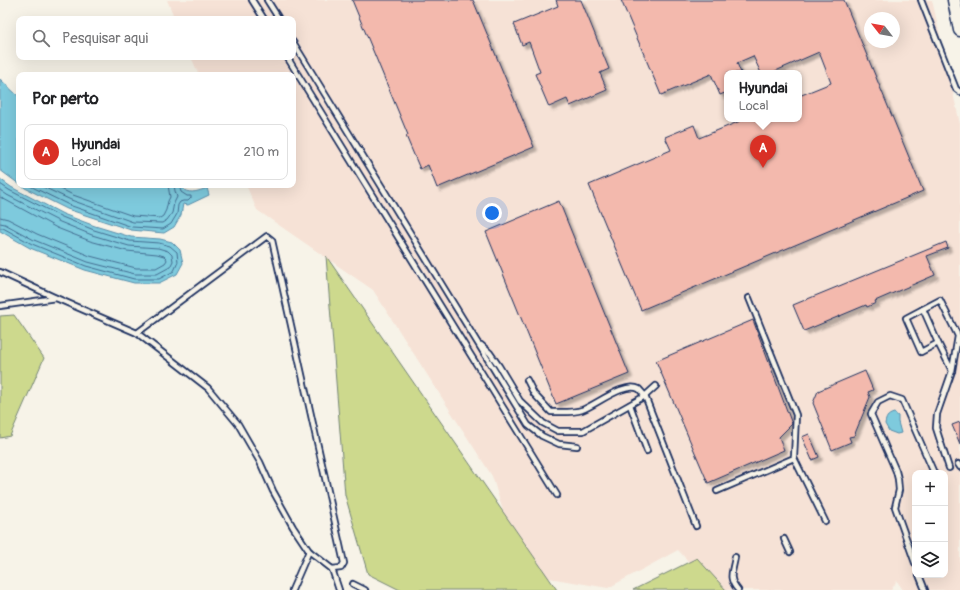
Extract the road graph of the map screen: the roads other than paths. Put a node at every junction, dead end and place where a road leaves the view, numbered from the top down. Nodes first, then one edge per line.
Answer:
1 (252, 0) edge
2 (267, 0) edge
3 (921, 0) edge
4 (954, 0) edge
5 (262, 16) edge
6 (277, 16) edge
7 (960, 30) edge
8 (296, 47) edge
9 (289, 60) edge
10 (960, 92) edge
11 (0, 272) edge
12 (56, 298) junction
13 (749, 298) dead end
14 (0, 306) edge
15 (923, 309) junction
16 (137, 333) junction
17 (476, 340) junction
18 (938, 344) junction
19 (952, 372) junction
20 (527, 380) dead end
21 (656, 386) dead end
22 (645, 396) junction
23 (630, 405) junction
24 (577, 446) dead end
25 (647, 451) dead end
26 (794, 458) junction
27 (949, 468) dead end
28 (933, 470) edge
29 (717, 491) dead end
30 (557, 495) dead end
31 (825, 521) dead end
32 (696, 526) dead end
33 (784, 539) dead end
34 (309, 551) junction
35 (790, 552) dead end
36 (912, 553) edge
37 (735, 558) dead end
38 (332, 569) junction
39 (920, 578) edge
40 (353, 584) dead end
41 (292, 590) edge
42 (338, 590) edge
43 (365, 590) edge
44 (738, 590) edge
45 (925, 590) edge

1 - 5 lane
2 - 6 lane
3 - 10 lane
4 - 7 main road
8 - 17 lane
9 - 30 lane
11 - 12 lane
12 - 14 lane
12 - 16 lane
13 - 26 lane
15 - 18 lane
15 - 18 lane
15 - 19 lane
16 - 34 lane
16 - 38 lane
17 - 23 lane
17 - 24 lane
18 - 19 lane
19 - 27 lane
20 - 22 lane
21 - 22 lane
22 - 23 lane
22 - 32 lane
23 - 25 lane
26 - 29 lane
26 - 31 lane
28 - 36 lane
33 - 35 lane
34 - 38 lane
34 - 41 lane
37 - 44 lane
38 - 42 lane
39 - 45 lane
40 - 43 lane

